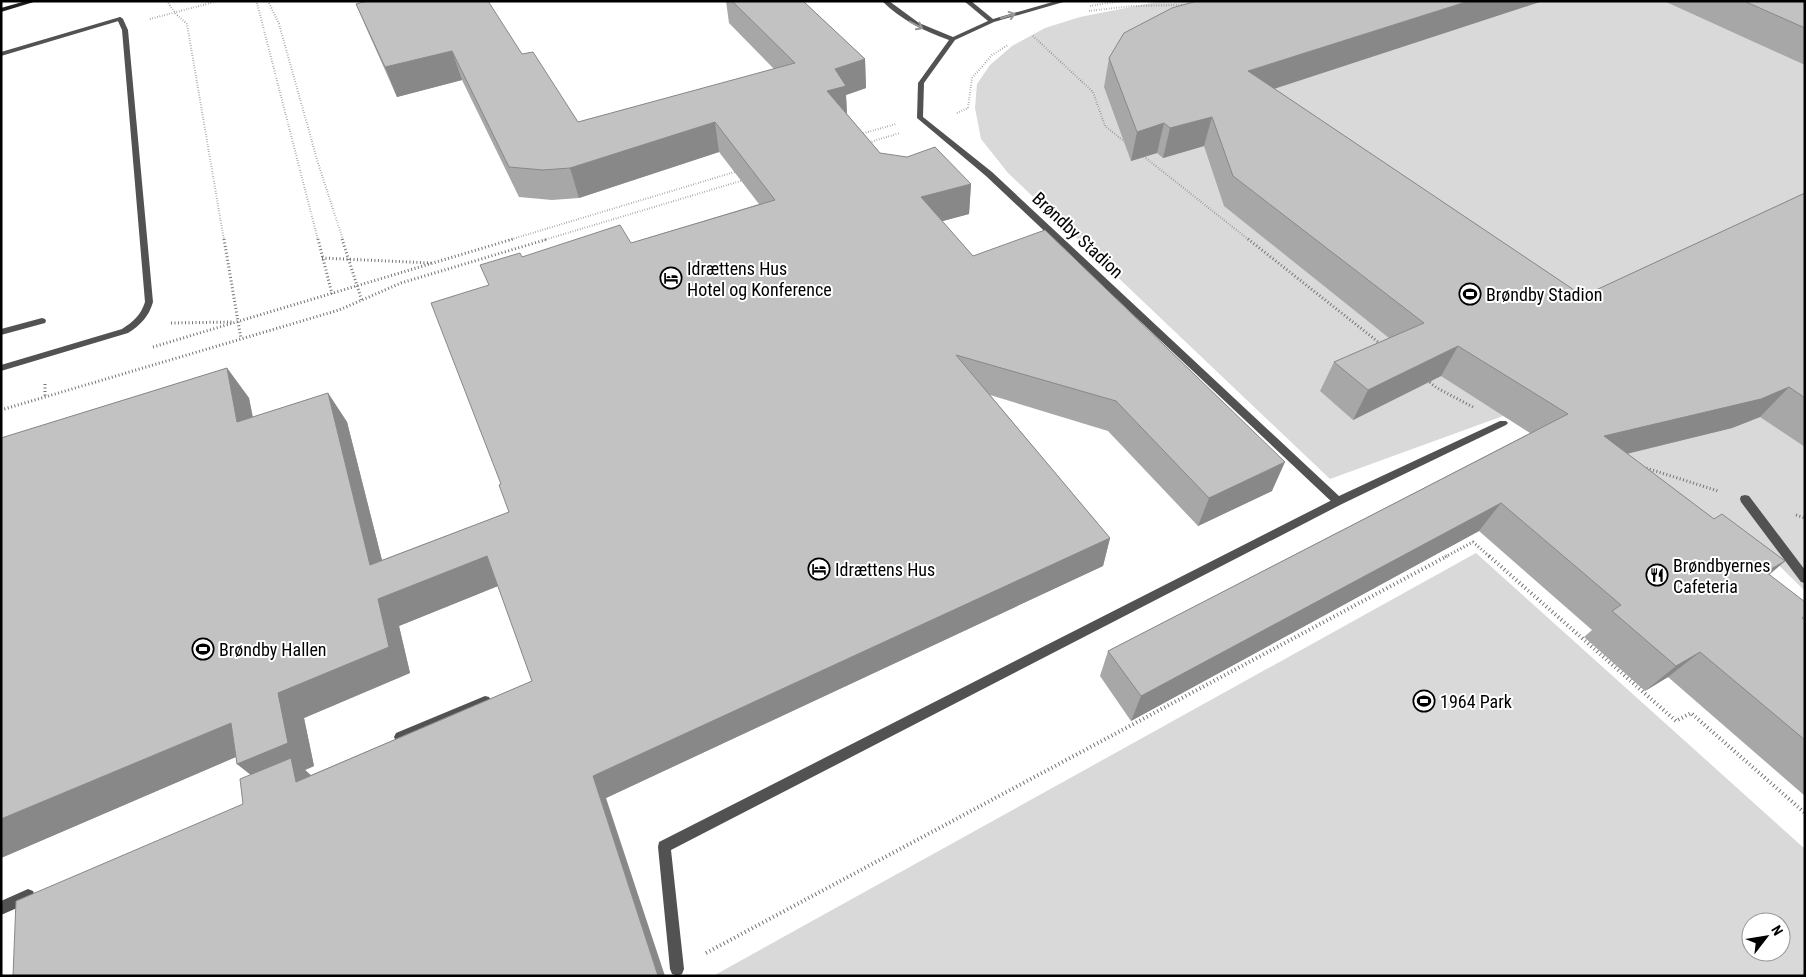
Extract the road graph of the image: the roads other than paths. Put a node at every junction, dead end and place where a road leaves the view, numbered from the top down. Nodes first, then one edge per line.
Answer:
1 (34, 1) edge
2 (885, 1) edge
3 (968, 1) edge
4 (1064, 1) edge
5 (1, 10) edge
6 (992, 21) junction
7 (953, 40) junction
8 (1, 54) edge
9 (42, 321) dead end
10 (1, 332) edge
11 (1, 368) edge
12 (1504, 423) road end
13 (1745, 499) road end
14 (1338, 501) junction
15 (1805, 579) edge
16 (485, 701) edge
17 (384, 744) edge
18 (38, 892) edge
19 (1, 908) edge
20 (677, 969) road end

1 - 5 street
2 -> 7 street
3 - 6 street
6 -> 4 street
6 - 7 street
7 - 14 street, Brøndby Stadion
8 - 11 street
9 - 10 street
12 - 14 street
13 - 15 street
14 - 20 street
16 - 17 street
18 - 19 street

